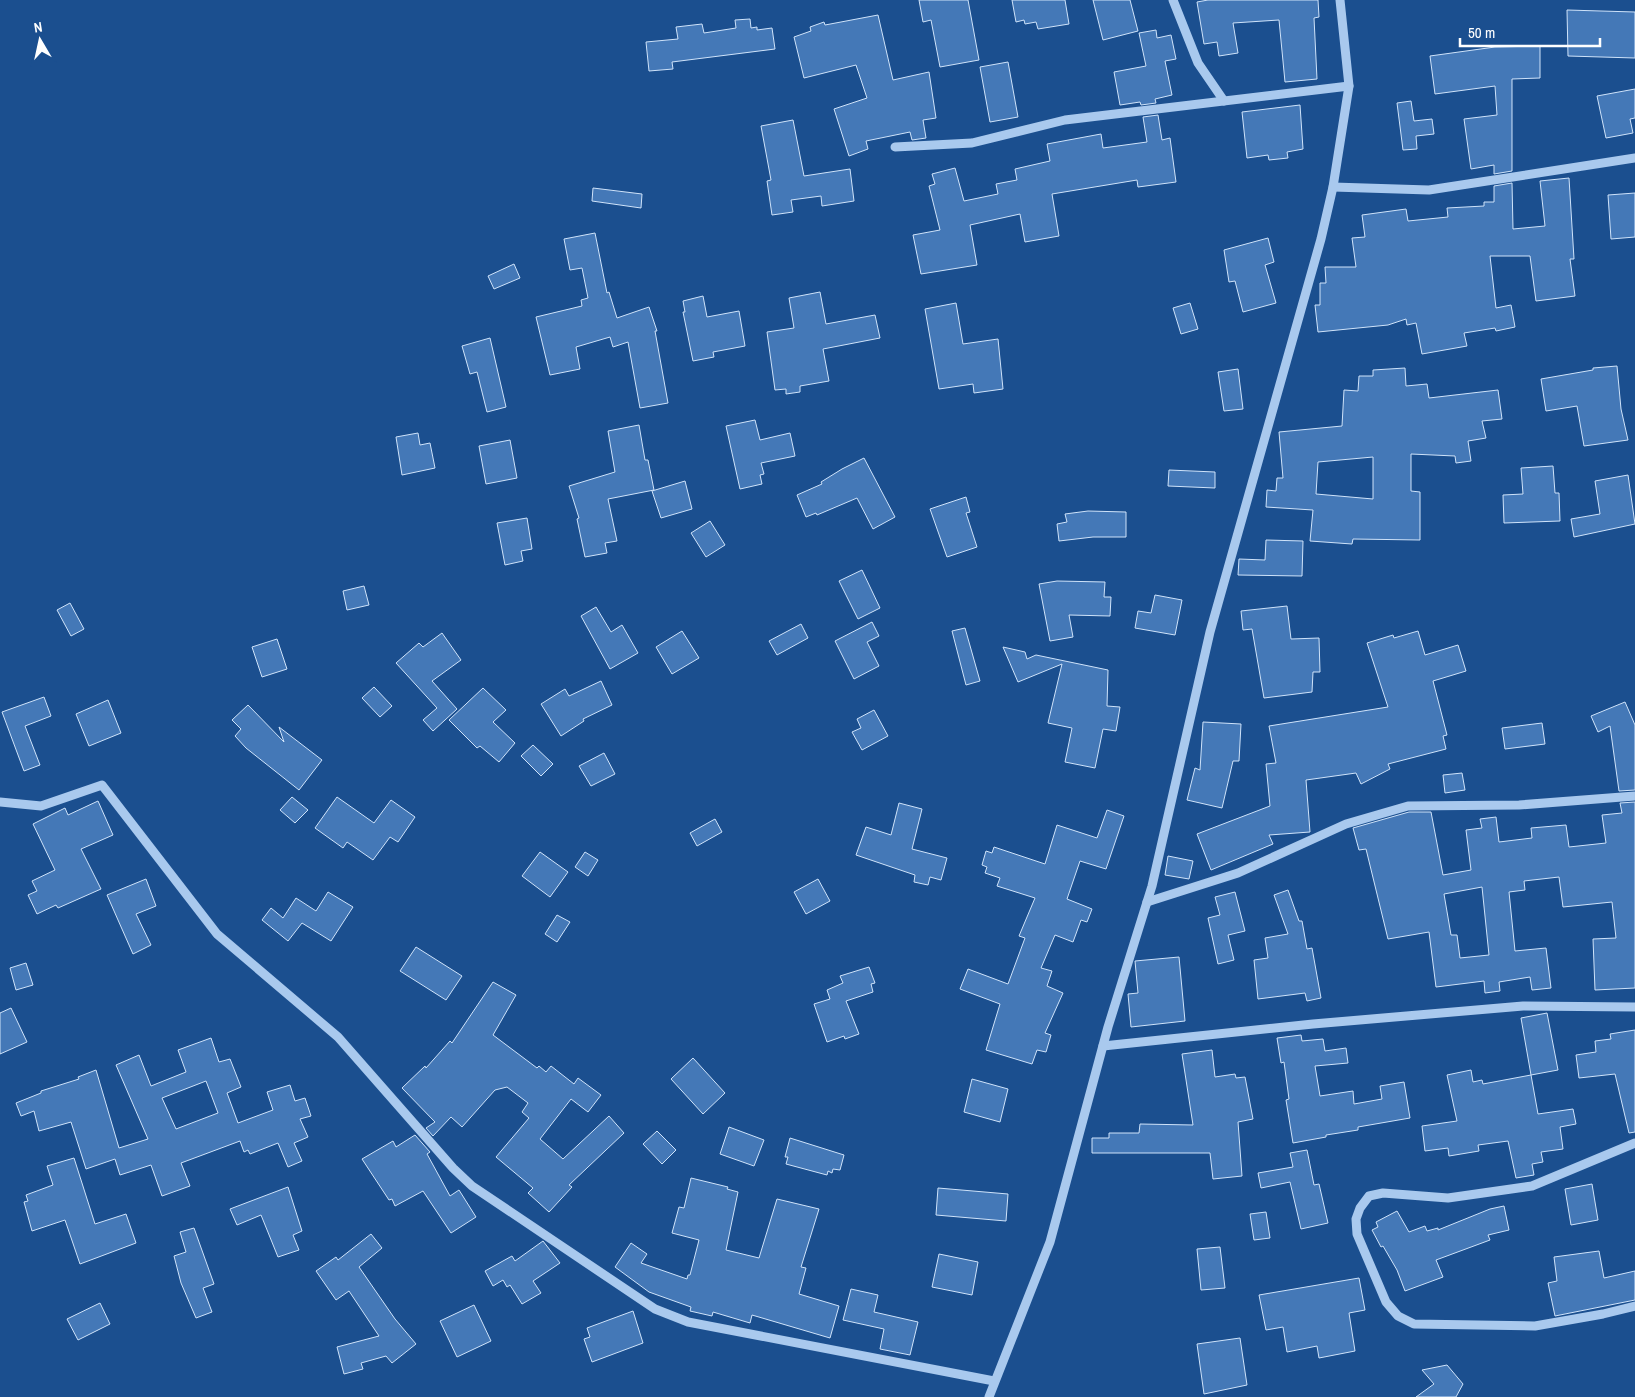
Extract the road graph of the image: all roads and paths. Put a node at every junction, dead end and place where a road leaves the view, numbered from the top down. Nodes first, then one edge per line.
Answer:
1 (1173, 0) edge
2 (1340, 0) edge
3 (1349, 86) junction
4 (1224, 101) junction
5 (895, 147) dead end
6 (1635, 158) edge
7 (1333, 187) junction
8 (1635, 796) edge
9 (0, 802) edge
10 (1147, 902) junction
11 (1635, 1007) edge
12 (1103, 1046) junction
13 (1635, 1143) edge
14 (1635, 1306) edge
15 (994, 1381) junction
16 (989, 1397) edge

1 - 4 street
2 - 3 street
3 - 4 street
3 - 7 street
4 - 5 street
6 - 7 street
7 - 10 street
8 - 10 street
9 - 15 street
10 - 12 street
11 - 12 street
12 - 15 street
13 - 14 street
15 - 16 street

